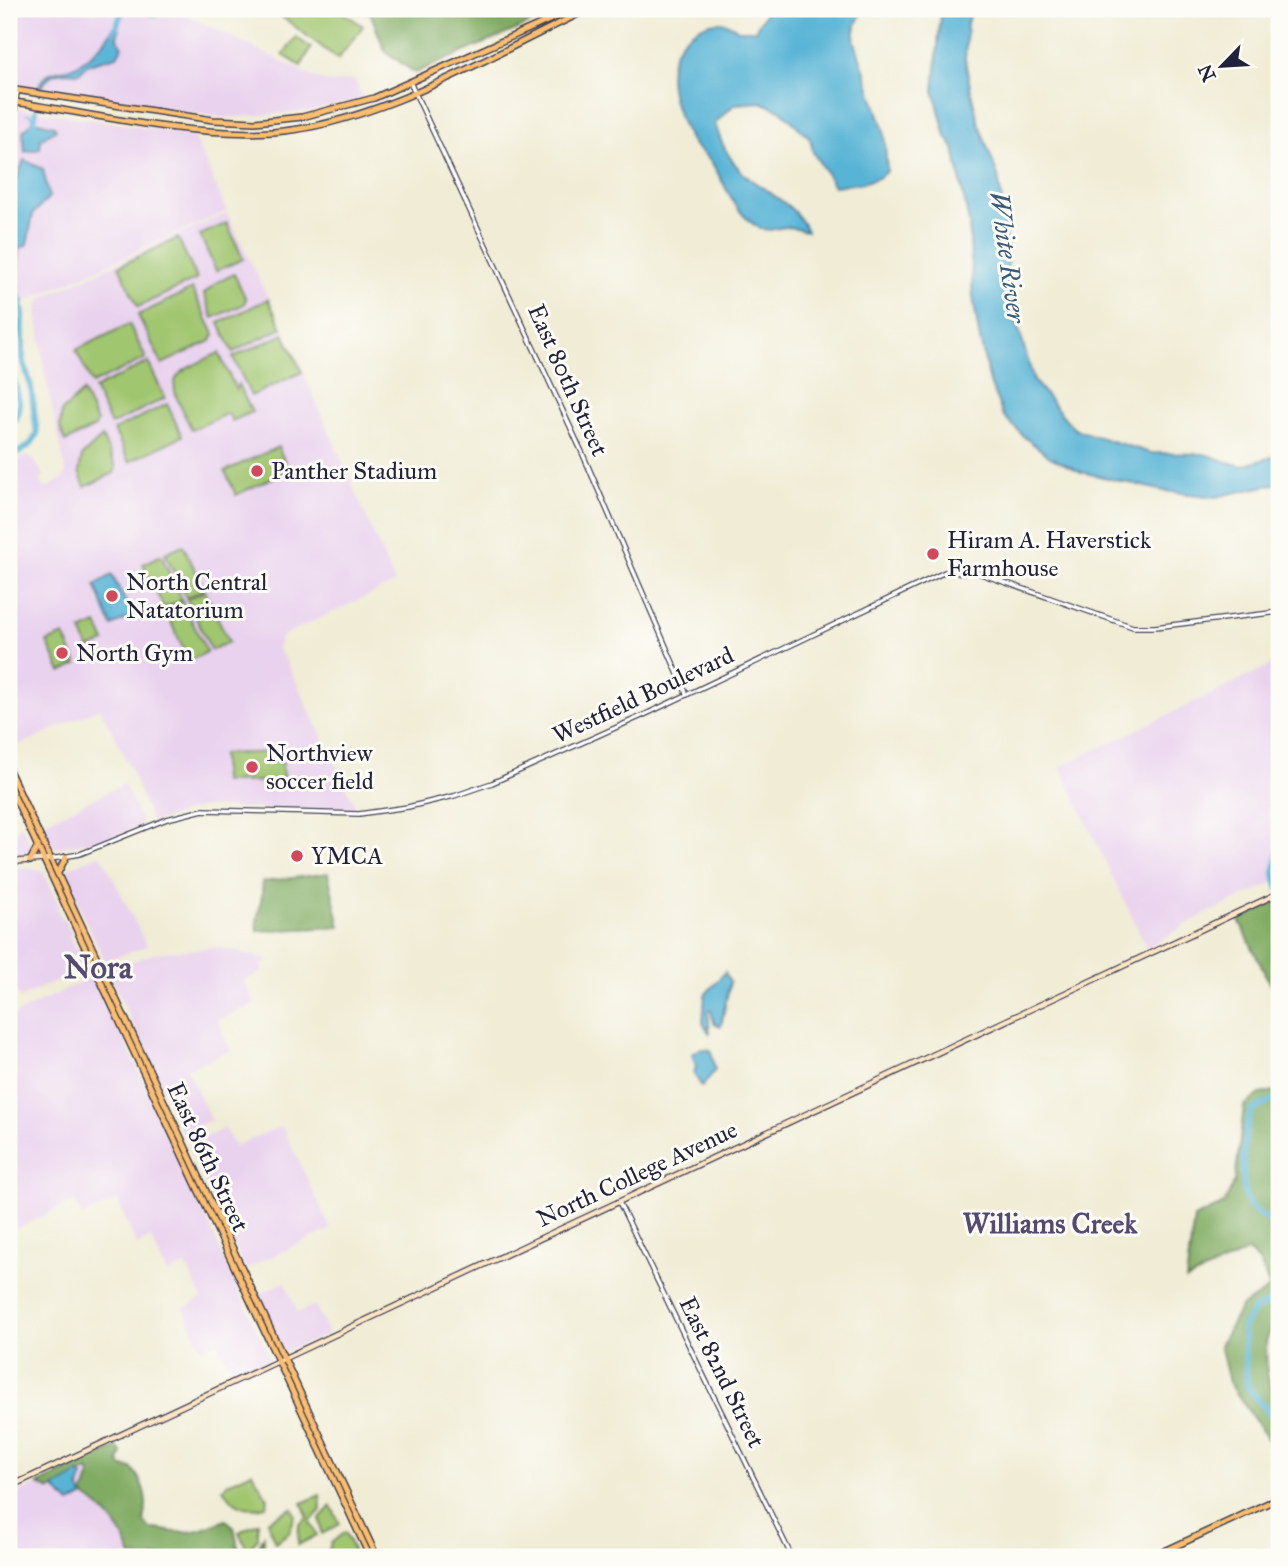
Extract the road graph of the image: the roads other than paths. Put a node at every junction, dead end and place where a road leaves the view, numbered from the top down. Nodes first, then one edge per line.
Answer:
1 (574, 9) edge
2 (589, 9) edge
3 (410, 82) junction
4 (9, 89) edge
5 (17, 91) junction
6 (415, 92) junction
7 (13, 101) edge
8 (9, 127) edge
9 (9, 174) edge
10 (1279, 612) edge
11 (687, 695) junction
12 (9, 770) edge
13 (9, 785) edge
14 (38, 846) junction
15 (66, 857) junction
16 (47, 860) junction
17 (30, 861) junction
18 (9, 862) edge
19 (58, 876) junction
20 (1279, 893) edge
21 (619, 1202) junction
22 (279, 1360) junction
23 (9, 1487) edge
24 (1279, 1498) edge
25 (370, 1557) edge
26 (377, 1557) edge
27 (792, 1557) edge
28 (1152, 1557) edge

1 - 3 main road
2 - 6 main road
3 - 5 main road
3 - 6 street, East 80th Street
4 - 5 main road
5 - 7 street
6 - 7 main road
6 - 11 street, East 80th Street
7 - 8 street
7 - 9 street
10 - 11 street, Westfield Boulevard
11 - 15 street, Westfield Boulevard
12 - 16 main road, East 86th Street
13 - 14 main road, East 86th Street
14 - 16 main road, East 86th Street
14 - 17 main road
15 - 16 street, Westfield Boulevard
15 - 19 main road
16 - 17 main road, Westfield Boulevard
16 - 19 main road, East 86th Street
16 - 22 main road, East 86th Street
17 - 18 main road, Westfield Boulevard
19 - 22 main road, East 86th Street
20 - 21 main road, North College Avenue
21 - 22 main road, North College Avenue
21 - 27 street, East 82nd Street
22 - 23 main road, North College Avenue
22 - 25 main road, East 86th Street
22 - 26 main road, East 86th Street
24 - 28 main road

